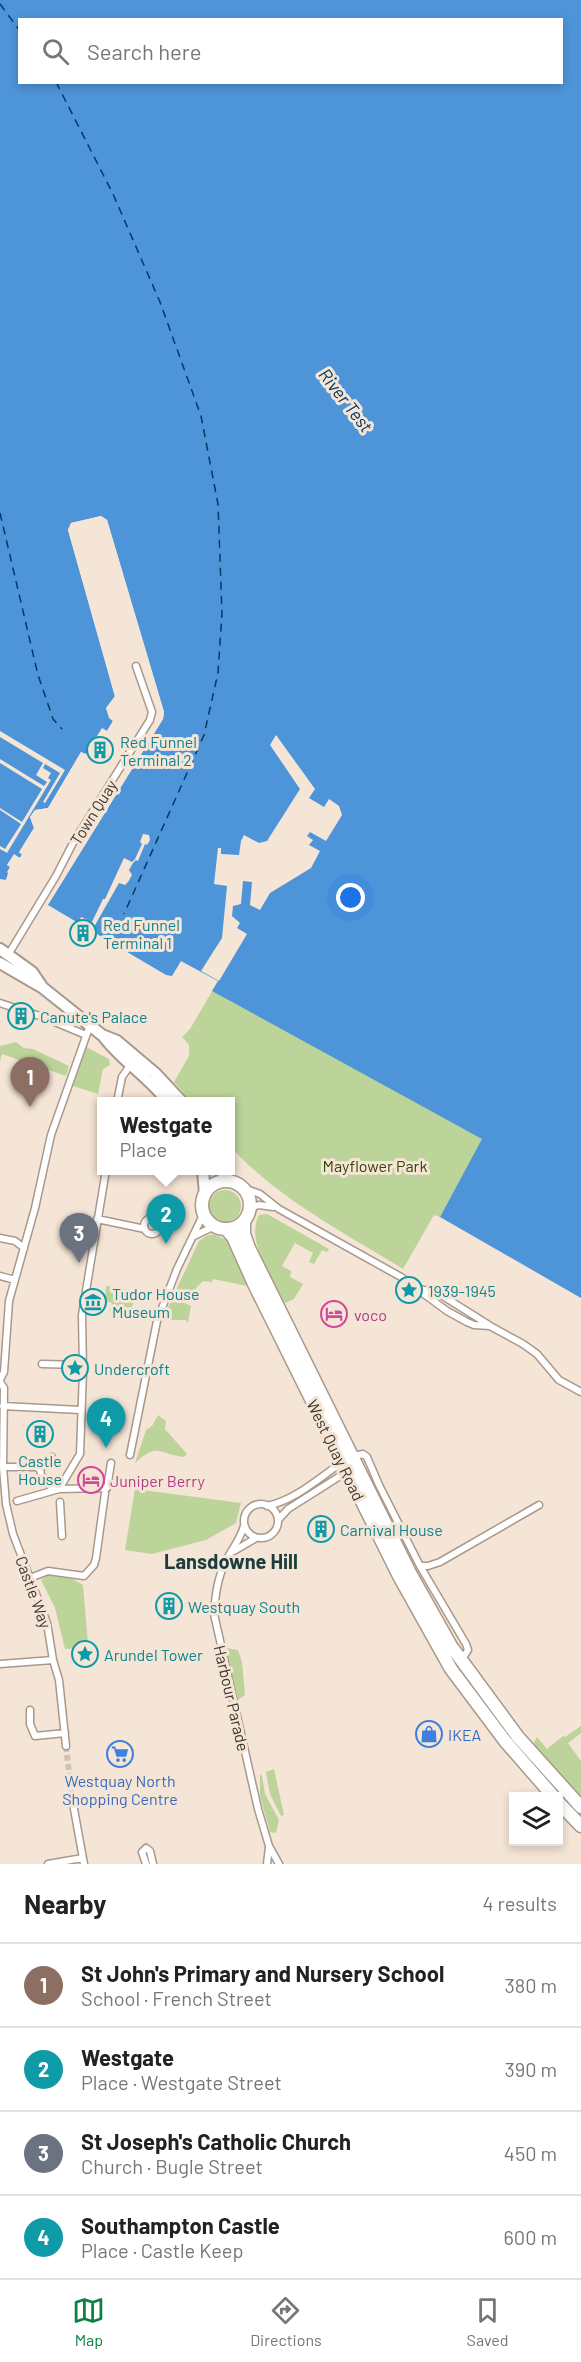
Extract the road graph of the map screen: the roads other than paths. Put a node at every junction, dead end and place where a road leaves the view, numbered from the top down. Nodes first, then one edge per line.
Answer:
1 (136, 666) dead end
2 (3, 955) edge
3 (0, 1003) edge
4 (88, 1030) junction
5 (136, 1062) junction
6 (118, 1097) edge
7 (165, 1097) edge
8 (179, 1097) edge
9 (105, 1175) edge
10 (203, 1175) edge
11 (225, 1175) edge
12 (231, 1182) junction
13 (243, 1188) junction
14 (205, 1194) junction
15 (249, 1208) junction
16 (279, 1209) junction
17 (204, 1214) junction
18 (98, 1219) junction
19 (244, 1221) junction
20 (220, 1228) junction
21 (145, 1229) dead end
22 (193, 1236) junction
23 (0, 1238) edge
24 (24, 1248) junction
25 (0, 1276) edge
26 (15, 1280) junction
27 (419, 1289) junction
28 (0, 1301) edge
29 (9, 1301) junction
30 (490, 1326) junction
31 (42, 1364) dead end
32 (82, 1365) junction
33 (0, 1381) edge
34 (581, 1392) edge
35 (3, 1406) junction
36 (80, 1410) junction
37 (130, 1455) dead end
38 (52, 1457) dead end
39 (111, 1463) dead end
40 (349, 1465) junction
41 (3, 1467) junction
42 (40, 1469) junction
43 (106, 1490) junction
44 (57, 1491) junction
45 (17, 1501) dead end
46 (60, 1502) dead end
47 (539, 1505) dead end
48 (267, 1506) junction
49 (278, 1520) junction
50 (244, 1526) junction
51 (62, 1536) dead end
52 (257, 1538) junction
53 (232, 1552) junction
54 (440, 1562) junction
55 (420, 1566) junction
56 (30, 1578) junction
57 (427, 1578) junction
58 (53, 1660) junction
59 (461, 1661) junction
60 (0, 1664) edge
61 (451, 1670) junction
62 (30, 1710) dead end
63 (65, 1733) junction
64 (66, 1746) tunnel mouth
65 (549, 1792) edge
66 (72, 1798) tunnel mouth
67 (563, 1807) edge
68 (581, 1807) edge
69 (581, 1826) edge
70 (269, 1846) junction
71 (83, 1861) edge
72 (48, 1864) edge
73 (146, 1864) edge
74 (153, 1864) edge
75 (267, 1864) edge
76 (279, 1864) edge

1 - 2 street, Town Quay
2 - 4 main road, Town Quay
3 - 4 street
4 - 5 main road, Town Quay
4 - 24 street, Castle Way
5 - 6 street
5 - 7 main road, Town Quay
5 - 8 main road, Town Quay
9 - 18 street
10 - 14 main road
11 - 12 main road
12 - 13 highway
12 - 14 highway
13 - 15 highway
13 - 16 street
14 - 17 highway
15 - 16 street
15 - 19 highway
16 - 27 street
17 - 20 highway
17 - 22 street
18 - 21 street
18 - 32 street
19 - 20 highway
19 - 40 highway, West Quay Road
20 - 22 street
20 - 40 highway, West Quay Road
22 - 37 street
23 - 24 street
24 - 26 street, Castle Way
25 - 26 street
26 - 29 street, Castle Way
27 - 30 street
27 - 30 street
28 - 29 street
29 - 33 street, Castle Way
30 - 34 street
31 - 32 street
32 - 36 street
33 - 35 street, Castle Way
35 - 36 street
35 - 41 street, Castle Way
36 - 44 street
38 - 42 street
39 - 43 street
40 - 48 street
40 - 49 street
40 - 55 street, West Quay Road
40 - 59 highway, West Quay Road
40 - 61 highway, West Quay Road
41 - 42 street
41 - 56 street, Castle Way
42 - 44 street
43 - 44 street
43 - 56 street
44 - 45 street
46 - 51 street
47 - 54 street
48 - 49 street
48 - 50 street
49 - 52 street
50 - 52 street
50 - 53 street, Harbour Parade
52 - 53 street
53 - 70 street, Harbour Parade
54 - 55 street
54 - 57 street
55 - 57 street, West Quay Road
56 - 58 street, Castle Way
57 - 59 street, West Quay Road
58 - 60 street
58 - 63 street, Castle Way
59 - 61 street
59 - 68 highway, West Quay Road
61 - 65 highway, West Quay Road
62 - 63 street
63 - 64 street, Castle Way
66 - 71 street
67 - 69 highway
70 - 75 street, Harbour Parade
70 - 76 street, Harbour Parade
71 - 72 street
73 - 74 street

